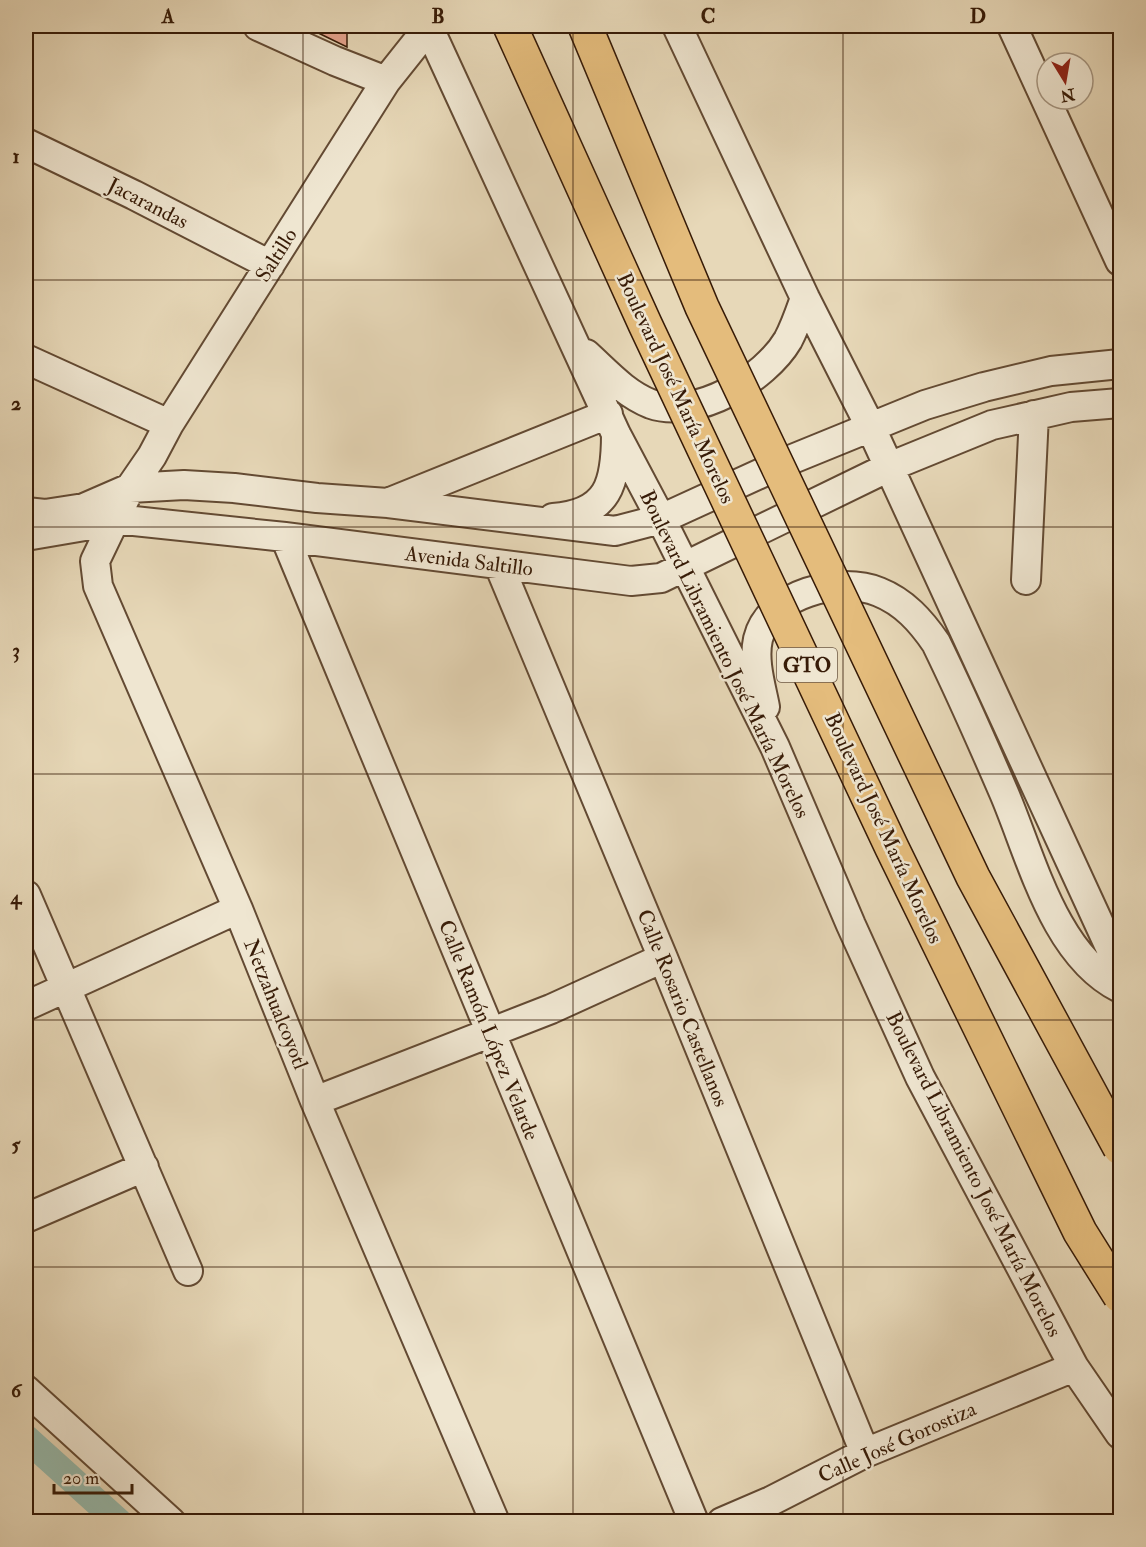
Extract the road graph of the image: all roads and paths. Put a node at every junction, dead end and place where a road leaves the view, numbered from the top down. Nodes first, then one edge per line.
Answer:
1 (258, 26) edge
2 (429, 26) edge
3 (510, 26) edge
4 (585, 26) edge
5 (677, 26) edge
6 (1012, 26) edge
7 (386, 81) junction
8 (26, 143) edge
9 (1120, 261) edge
10 (270, 265) junction
11 (805, 298) junction
12 (575, 344) junction
13 (26, 359) edge
14 (1120, 364) edge
15 (1120, 403) edge
16 (1034, 416) junction
17 (169, 424) junction
18 (612, 424) junction
19 (871, 428) junction
20 (889, 467) junction
21 (130, 488) junction
22 (388, 503) junction
23 (26, 512) edge
24 (661, 519) junction
25 (515, 520) junction
26 (114, 521) junction
27 (26, 536) edge
28 (285, 537) junction
29 (499, 565) junction
30 (684, 568) junction
31 (1026, 580) dead end
32 (775, 747) junction
33 (26, 895) edge
34 (238, 909) junction
35 (663, 958) junction
36 (1120, 969) edge
37 (66, 987) junction
38 (1120, 988) edge
39 (26, 1006) edge
40 (490, 1032) junction
41 (315, 1101) junction
42 (1120, 1148) edge
43 (144, 1167) junction
44 (26, 1218) edge
45 (188, 1271) dead end
46 (1120, 1296) edge
47 (1074, 1367) junction
48 (26, 1390) edge
49 (1120, 1434) edge
50 (865, 1453) junction
51 (776, 1511) edge
52 (171, 1521) edge
53 (495, 1521) edge
54 (694, 1521) edge
55 (722, 1521) edge

1 - 7 street
2 - 7 street, Saltillo
2 - 12 street, Boulevard Libramiento José María Morelos
3 - 46 main road, Boulevard José María Morelos / GTO, bridge
4 - 42 main road, GTO, bridge
5 - 11 street
6 - 9 street
7 - 10 street, Saltillo
8 - 10 street, Jacarandas
10 - 17 street, Saltillo
11 - 12 street
11 - 19 street
12 - 18 street, Boulevard Libramiento José María Morelos
13 - 17 street
14 - 19 street
15 - 16 street, Avenida Saltillo
16 - 20 street, Avenida Saltillo
16 - 31 street
17 - 21 street, Saltillo
18 - 22 street
18 - 24 street, Boulevard Libramiento José María Morelos
18 - 25 street
19 - 20 street
19 - 24 street
20 - 30 street, Avenida Saltillo
20 - 36 street
21 - 22 street
21 - 23 street
21 - 26 street, Netzahualcoyotl
22 - 25 street
24 - 25 street
24 - 30 street, Boulevard Libramiento José María Morelos
26 - 27 street, Avenida Saltillo
26 - 28 street, Avenida Saltillo
26 - 34 street, Netzahualcoyotl
28 - 29 street, Avenida Saltillo
28 - 40 street, Calle Ramón López Velarde
29 - 30 street, Avenida Saltillo
29 - 35 street, Calle Rosario Castellanos
30 - 32 street, Boulevard Libramiento José María Morelos
32 - 38 street
32 - 47 street, Boulevard Libramiento José María Morelos
33 - 37 street
34 - 37 street
34 - 41 street, Netzahualcoyotl
35 - 40 street
35 - 50 street, Calle Rosario Castellanos
37 - 39 street
37 - 43 street
40 - 41 street
40 - 54 street, Calle Ramón López Velarde
41 - 53 street, Netzahualcoyotl
43 - 44 street
43 - 45 street
47 - 49 street, Boulevard Libramiento José María Morelos
47 - 50 street, Calle José Gorostiza
48 - 52 street
50 - 51 street, Calle José Gorostiza
51 - 55 street, Calle José Gorostiza

